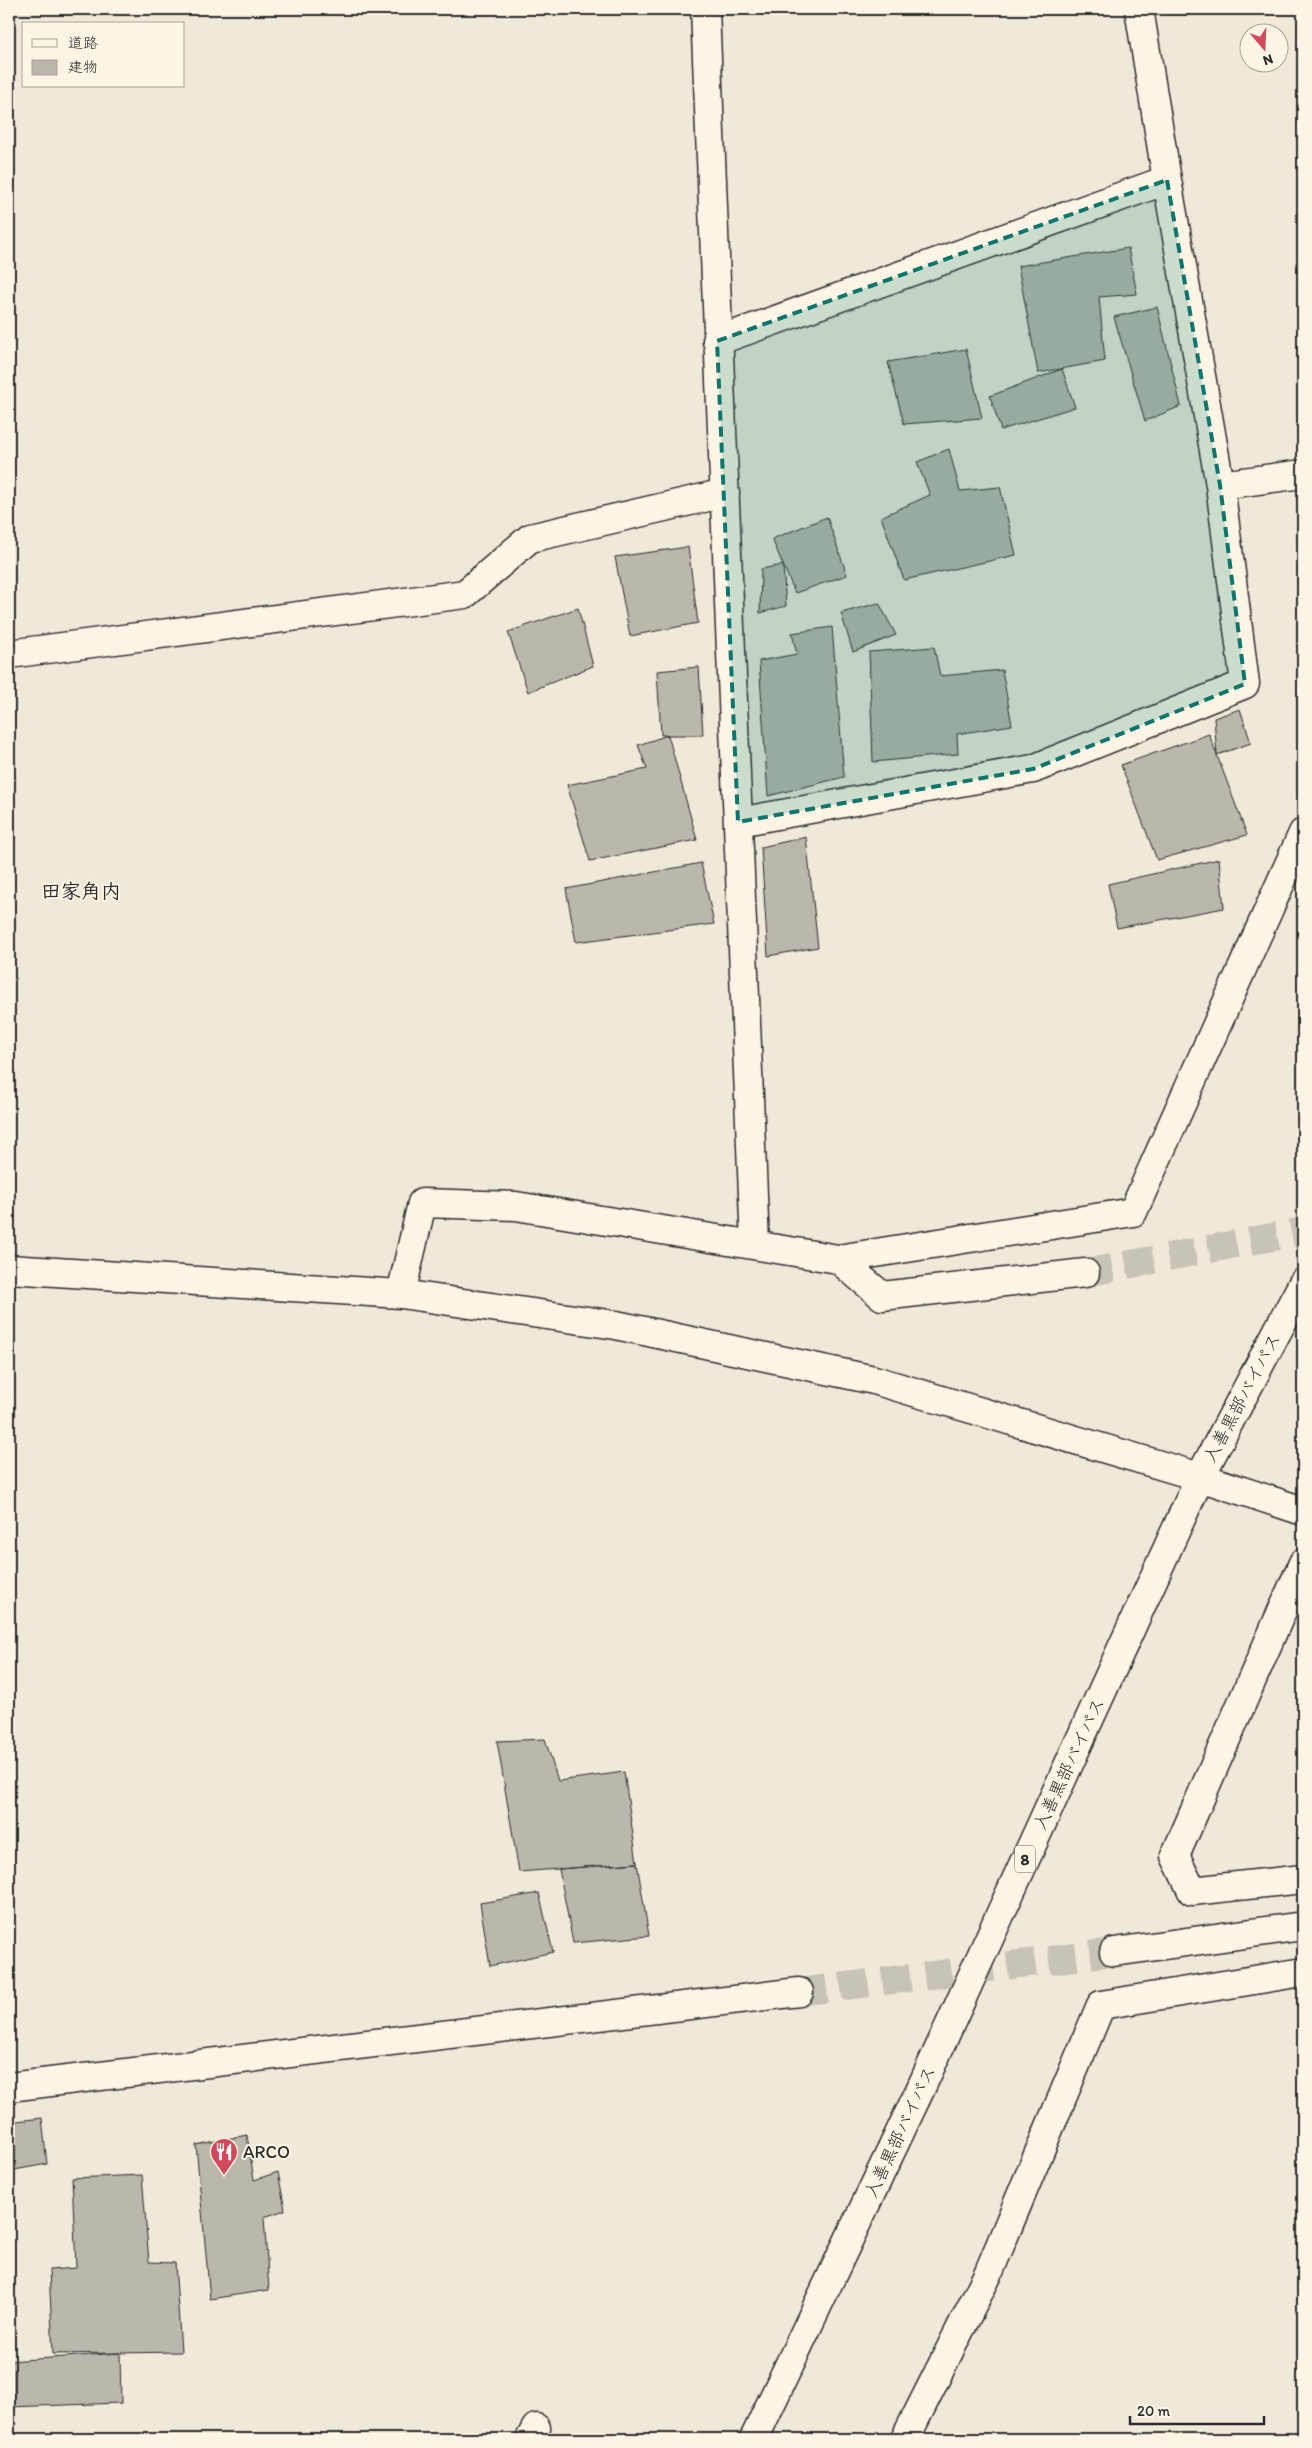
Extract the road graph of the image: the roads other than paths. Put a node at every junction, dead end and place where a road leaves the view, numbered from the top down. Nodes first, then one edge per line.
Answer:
1 (705, 9) edge
2 (1146, 10) edge
3 (1167, 180) junction
4 (717, 340) junction
5 (1303, 474) edge
6 (1220, 485) junction
7 (725, 493) junction
8 (9, 654) edge
9 (738, 822) junction
10 (1303, 833) edge
11 (755, 1245) junction
12 (838, 1259) junction
13 (9, 1269) edge
14 (1085, 1273) tunnel mouth
15 (1303, 1283) edge
16 (401, 1294) junction
17 (1200, 1477) junction
18 (1303, 1511) edge
19 (1303, 1563) edge
20 (1303, 1879) edge
21 (1303, 1926) edge
22 (1114, 1952) tunnel mouth
23 (1303, 1972) edge
24 (799, 1992) tunnel mouth
25 (9, 2087) edge
26 (754, 2439) edge
27 (905, 2439) edge

1 - 4 main road
2 - 3 main road
3 - 4 main road
3 - 6 main road
4 - 7 main road
5 - 6 main road
6 - 9 main road
7 - 8 main road
7 - 9 main road
9 - 11 main road
10 - 12 main road
11 - 12 main road
11 - 16 main road
12 - 14 main road
13 - 16 main road
15 - 17 main road, 入善黒部バイパス / 8
16 - 17 main road
17 - 18 main road
17 - 26 main road, 入善黒部バイパス / 8
19 - 20 main road
21 - 22 main road
23 - 27 main road
24 - 25 main road

